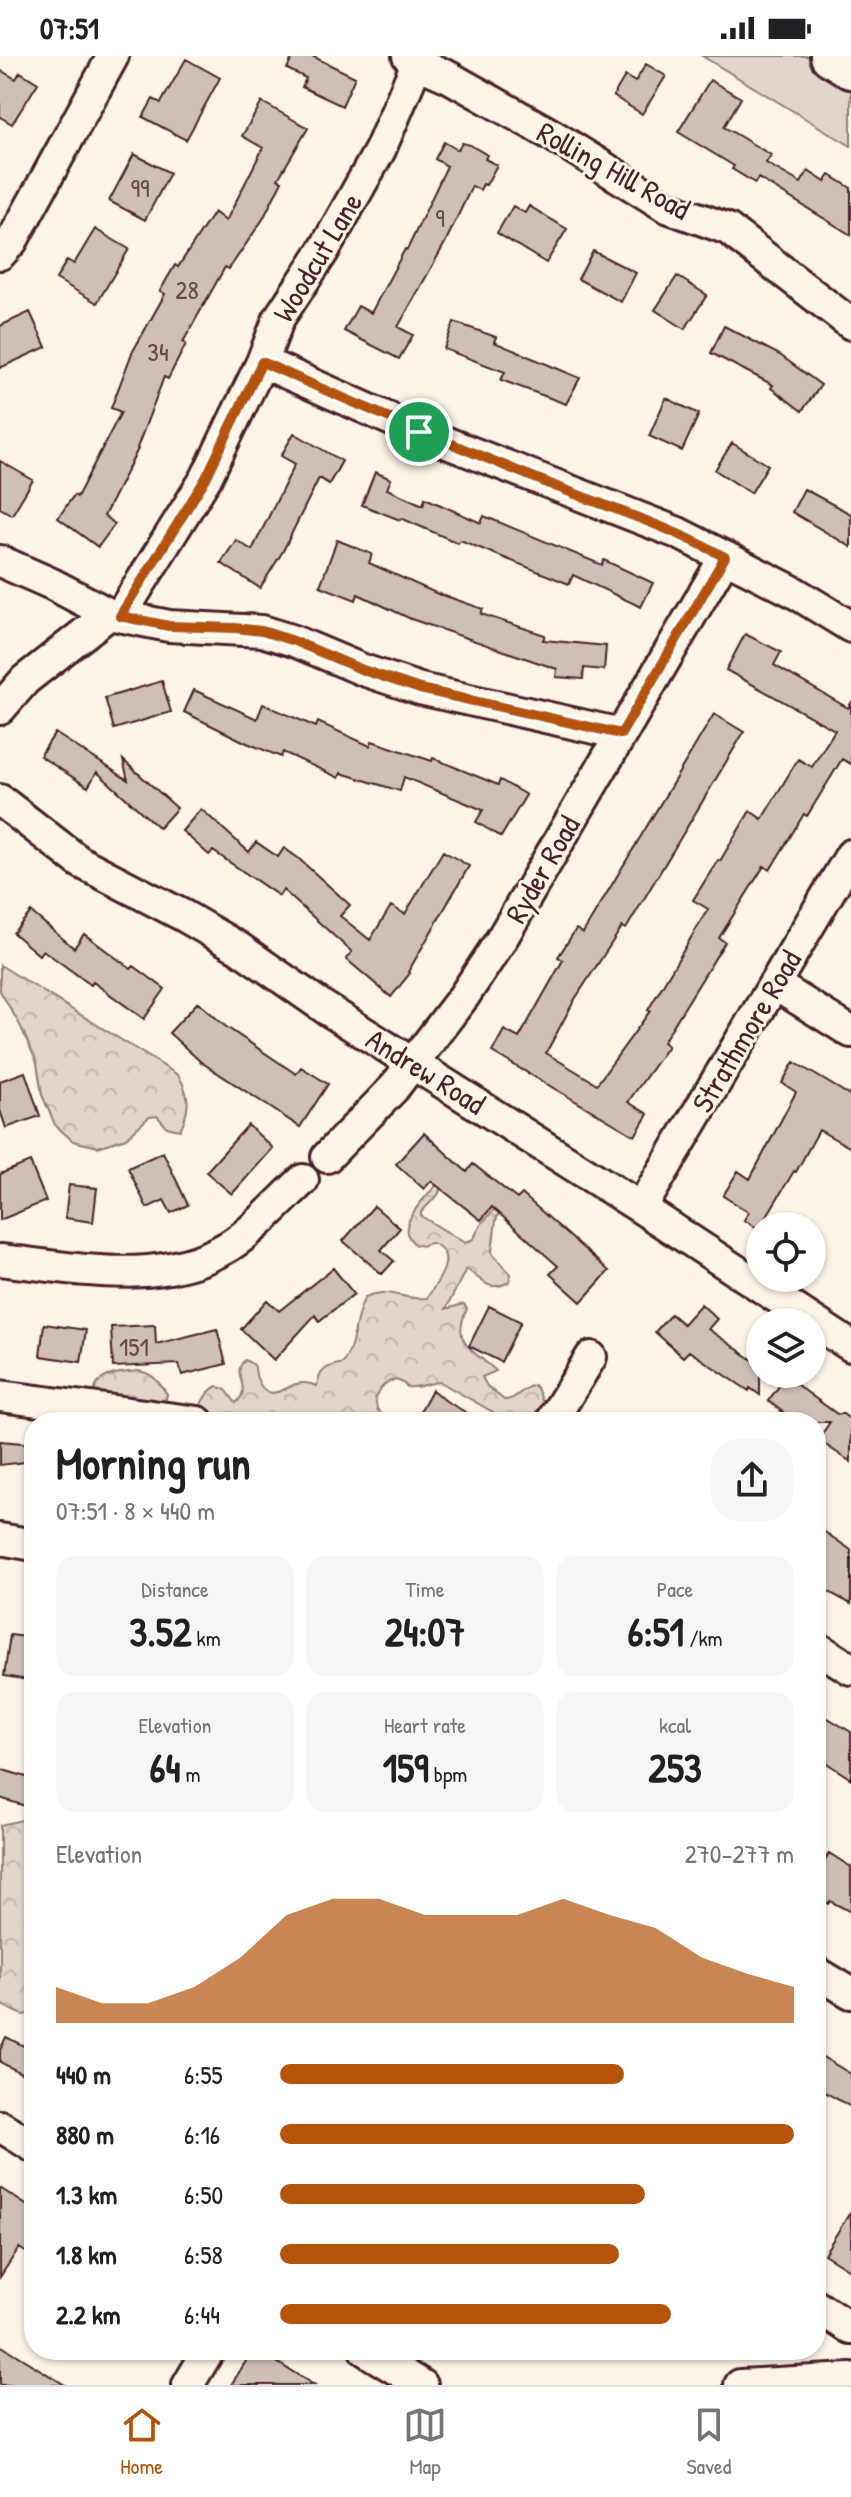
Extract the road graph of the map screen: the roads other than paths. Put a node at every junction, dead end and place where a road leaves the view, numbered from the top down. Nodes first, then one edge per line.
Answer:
1 (830, 56) edge
2 (109, 58) edge
3 (413, 59) edge
4 (851, 69) edge
5 (0, 254) edge
6 (851, 324) edge
7 (262, 362) junction
8 (725, 557) junction
9 (0, 561) edge
10 (114, 615) junction
11 (851, 627) edge
12 (0, 709) edge
13 (621, 734) junction
14 (0, 800) edge
15 (851, 855) edge
16 (774, 984) junction
17 (851, 1032) edge
18 (413, 1063) junction
19 (327, 1157) dead end
20 (303, 1180) dead end
21 (641, 1208) junction
22 (0, 1260) edge
23 (851, 1346) edge
24 (591, 1357) dead end
25 (0, 1396) edge
26 (122, 1412) edge
27 (557, 1412) edge
28 (0, 1539) edge
29 (24, 1543) edge
30 (826, 1653) edge
31 (851, 1669) edge
32 (826, 1978) edge
33 (851, 1993) edge
34 (0, 2126) edge
35 (24, 2141) edge
36 (826, 2313) edge
37 (851, 2329) edge
38 (203, 2360) edge
39 (381, 2360) edge
40 (851, 2379) edge
41 (188, 2385) edge
42 (422, 2385) edge
43 (740, 2385) edge

1 - 4 main road
2 - 5 street
3 - 6 street, Rolling Hill Road
3 - 7 street, Woodcut Lane
7 - 8 street
7 - 10 street, Woodcut Lane
8 - 11 street
8 - 13 street, Ryder Road
9 - 10 street
10 - 12 street, Woodcut Lane
10 - 13 street
13 - 18 street, Ryder Road
14 - 18 street, Andrew Road
15 - 16 street, Strathmore Road
16 - 17 street
16 - 21 street, Strathmore Road
18 - 19 street, Ryder Road
18 - 21 street, Andrew Road
20 - 22 street
21 - 23 street, Andrew Road
24 - 27 street
25 - 26 street
28 - 29 street
30 - 31 street
32 - 33 street
34 - 35 street
36 - 37 street
38 - 41 street
39 - 42 street
40 - 43 street

